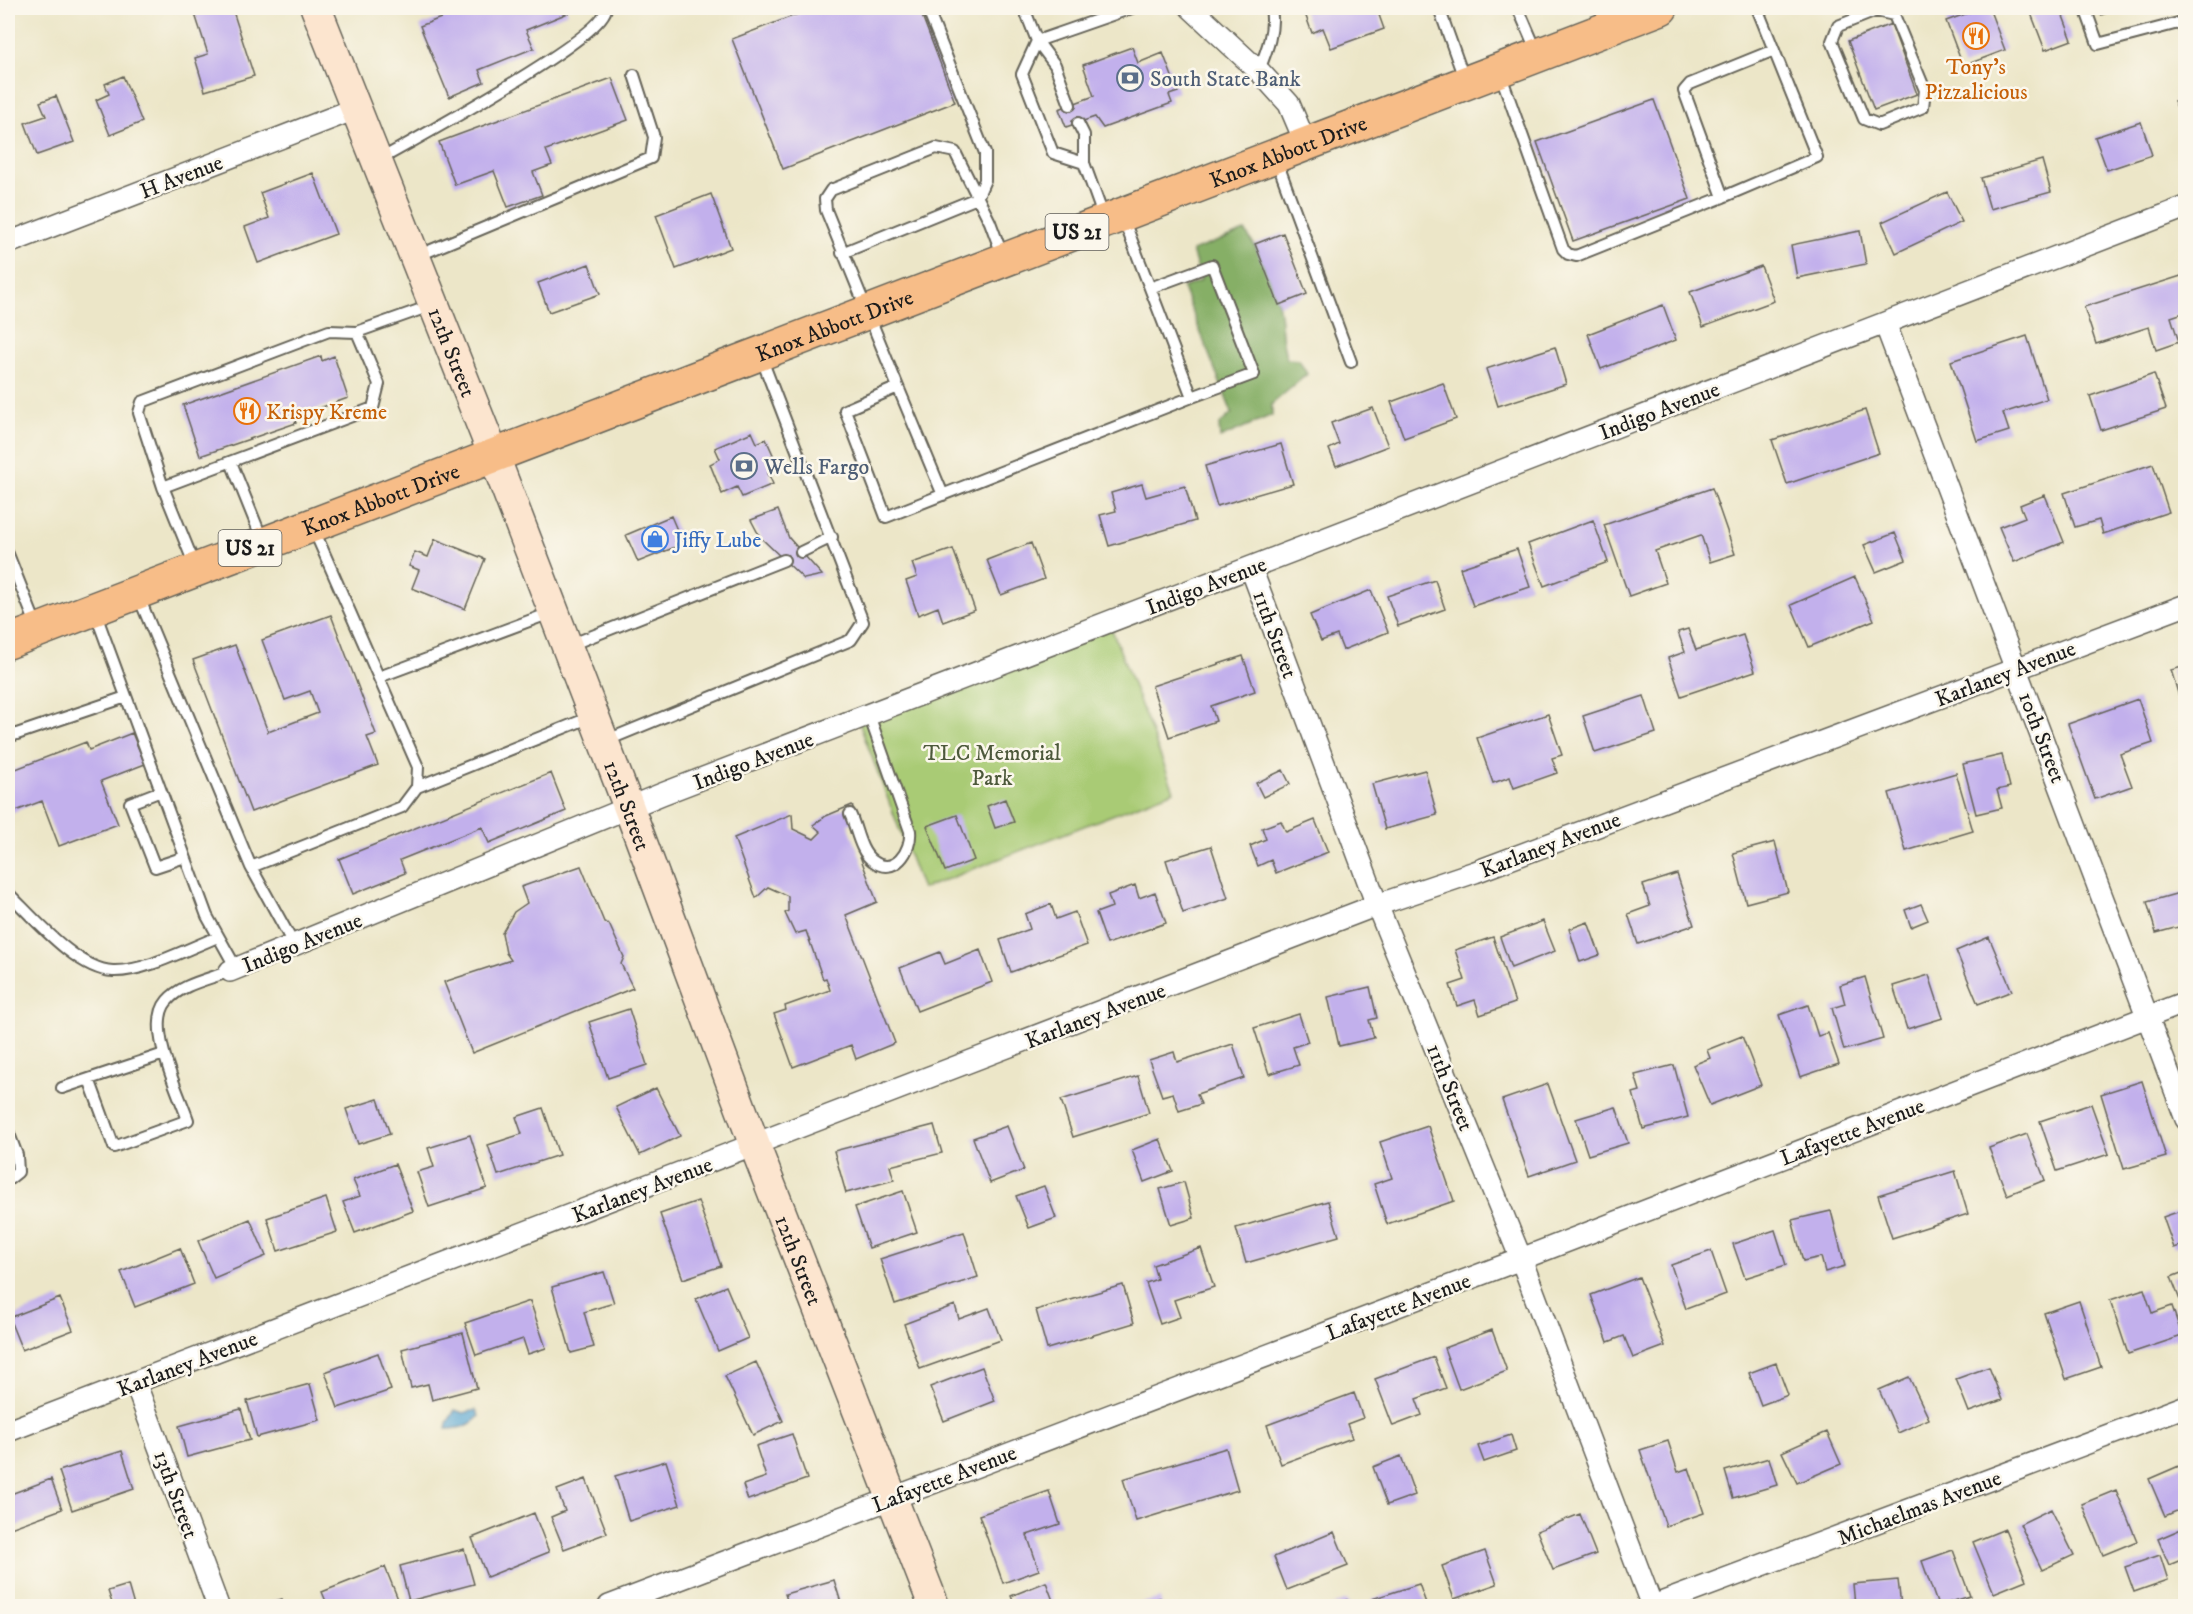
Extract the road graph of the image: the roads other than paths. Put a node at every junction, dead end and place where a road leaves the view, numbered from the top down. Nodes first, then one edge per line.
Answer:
1 (316, 8) edge
2 (606, 8) edge
3 (927, 8) edge
4 (1024, 8) edge
5 (1132, 8) edge
6 (1191, 8) edge
7 (1271, 8) edge
8 (1439, 8) edge
9 (1518, 8) edge
10 (1661, 8) edge
11 (1757, 8) edge
12 (2085, 8) edge
13 (1875, 9) edge
14 (1606, 17) edge
15 (2186, 21) edge
16 (1037, 41) junction
17 (1774, 50) junction
18 (1538, 55) junction
19 (1258, 70) junction
20 (1498, 70) junction
21 (634, 75) dead end
22 (1466, 82) junction
23 (1070, 105) dead end
24 (355, 109) junction
25 (1078, 123) dead end
26 (1306, 144) junction
27 (1275, 156) junction
28 (376, 161) junction
29 (1084, 163) junction
30 (1723, 197) junction
31 (977, 198) junction
32 (2186, 207) edge
33 (1113, 218) junction
34 (8, 243) edge
35 (842, 253) junction
36 (414, 257) junction
37 (1005, 260) junction
38 (1150, 288) junction
39 (433, 305) junction
40 (866, 314) junction
41 (1885, 323) junction
42 (357, 332) junction
43 (759, 354) junction
44 (1351, 362) dead end
45 (898, 387) junction
46 (1192, 398) junction
47 (494, 456) junction
48 (231, 462) junction
49 (163, 487) junction
50 (942, 495) junction
51 (312, 525) junction
52 (832, 537) junction
53 (264, 543) junction
54 (801, 552) dead end
55 (8, 554) edge
56 (784, 560) dead end
57 (1251, 568) junction
58 (197, 569) junction
59 (136, 592) junction
60 (2186, 605) edge
61 (94, 609) junction
62 (553, 611) junction
63 (39, 630) junction
64 (8, 642) edge
65 (567, 646) junction
66 (2017, 669) junction
67 (379, 677) junction
68 (126, 697) junction
69 (869, 715) junction
70 (599, 728) junction
71 (8, 737) edge
72 (417, 787) junction
73 (161, 791) junction
74 (629, 808) junction
75 (850, 814) dead end
76 (185, 857) junction
77 (250, 867) junction
78 (8, 893) edge
79 (1377, 906) junction
80 (218, 937) junction
81 (294, 945) junction
82 (233, 970) junction
83 (2186, 1002) edge
84 (2147, 1017) junction
85 (164, 1054) junction
86 (89, 1079) junction
87 (62, 1088) dead end
88 (2186, 1119) edge
89 (8, 1131) edge
90 (755, 1146) junction
91 (8, 1180) edge
92 (1521, 1259) junction
93 (135, 1382) junction
94 (2186, 1406) edge
95 (8, 1431) edge
96 (892, 1499) junction
97 (218, 1606) edge
98 (609, 1606) edge
99 (934, 1606) edge
100 (1652, 1606) edge

1 - 24 main road, 12th Street
2 - 28 lane
3 - 31 lane
4 - 16 lane
5 - 16 lane
6 - 19 street
7 - 19 lane
8 - 22 lane
9 - 18 lane
10 - 14 main road, Knox Abbott Drive / US 21
11 - 17 lane
12 - 15 lane
13 - 13 lane
14 - 18 main road, Knox Abbott Drive / US 21
16 - 23 lane
16 - 29 lane
17 - 30 lane
17 - 30 lane
18 - 20 main road, Knox Abbott Drive / US 21
19 - 26 street
20 - 22 main road, Knox Abbott Drive / US 21
20 - 30 lane
21 - 36 lane
22 - 26 main road, Knox Abbott Drive / US 21
24 - 28 main road, 12th Street
24 - 34 street, H Avenue
25 - 29 lane
26 - 27 main road, Knox Abbott Drive / US 21
27 - 33 main road, Knox Abbott Drive / US 21
27 - 44 lane
28 - 36 main road, 12th Street
29 - 33 lane
31 - 35 lane
31 - 35 lane
31 - 37 lane
32 - 41 street, Indigo Avenue
33 - 37 main road, Knox Abbott Drive / US 21
33 - 38 lane
35 - 40 lane
36 - 39 main road, 12th Street
37 - 40 main road, Knox Abbott Drive / US 21
38 - 46 lane
38 - 46 lane
39 - 42 lane
39 - 47 main road, 12th Street
40 - 43 main road, Knox Abbott Drive / US 21
40 - 45 lane
41 - 57 street, Indigo Avenue
41 - 66 street, 10th Street
42 - 48 lane
42 - 49 lane
43 - 47 main road, Knox Abbott Drive / US 21
43 - 52 lane
45 - 50 lane
45 - 50 lane
46 - 50 lane
47 - 51 main road, Knox Abbott Drive / US 21
47 - 62 main road, 12th Street
48 - 49 lane
48 - 53 lane
49 - 58 lane
51 - 53 main road, Knox Abbott Drive / US 21
51 - 67 lane
52 - 54 lane
52 - 70 lane
53 - 58 main road, Knox Abbott Drive / US 21
55 - 63 lane
56 - 65 lane
57 - 69 street, Indigo Avenue
57 - 79 street, 11th Street
58 - 59 main road, Knox Abbott Drive / US 21
59 - 61 main road, Knox Abbott Drive / US 21
59 - 77 lane
60 - 66 street, Karlaney Avenue
61 - 63 main road, Knox Abbott Drive / US 21
61 - 68 lane
62 - 65 main road, 12th Street
62 - 67 lane
63 - 64 main road, Knox Abbott Drive / US 21
65 - 70 main road, 12th Street
66 - 79 street, Karlaney Avenue
66 - 84 street, 10th Street
67 - 72 lane
68 - 71 lane
68 - 73 lane
69 - 74 street, Indigo Avenue
69 - 75 lane
70 - 72 lane
70 - 74 main road, 12th Street
72 - 77 lane
73 - 76 lane
73 - 76 lane
74 - 81 street, Indigo Avenue
74 - 90 main road, 12th Street
76 - 80 lane
77 - 81 lane
78 - 80 lane
79 - 90 street, Karlaney Avenue
79 - 92 street, 11th Street
80 - 82 lane
81 - 82 street, Indigo Avenue
82 - 85 lane
83 - 84 street, Lafayette Avenue
84 - 88 street, 10th Street
84 - 92 street, Lafayette Avenue
85 - 86 lane
85 - 86 lane
86 - 87 lane
89 - 91 lane
90 - 93 street, Karlaney Avenue
90 - 96 main road, 12th Street
92 - 96 street, Lafayette Avenue
92 - 100 street, 11th Street
93 - 95 street, Karlaney Avenue
93 - 97 street, 13th Street
94 - 100 street, Michaelmas Avenue
96 - 98 street, Lafayette Avenue
96 - 99 main road, 12th Street

